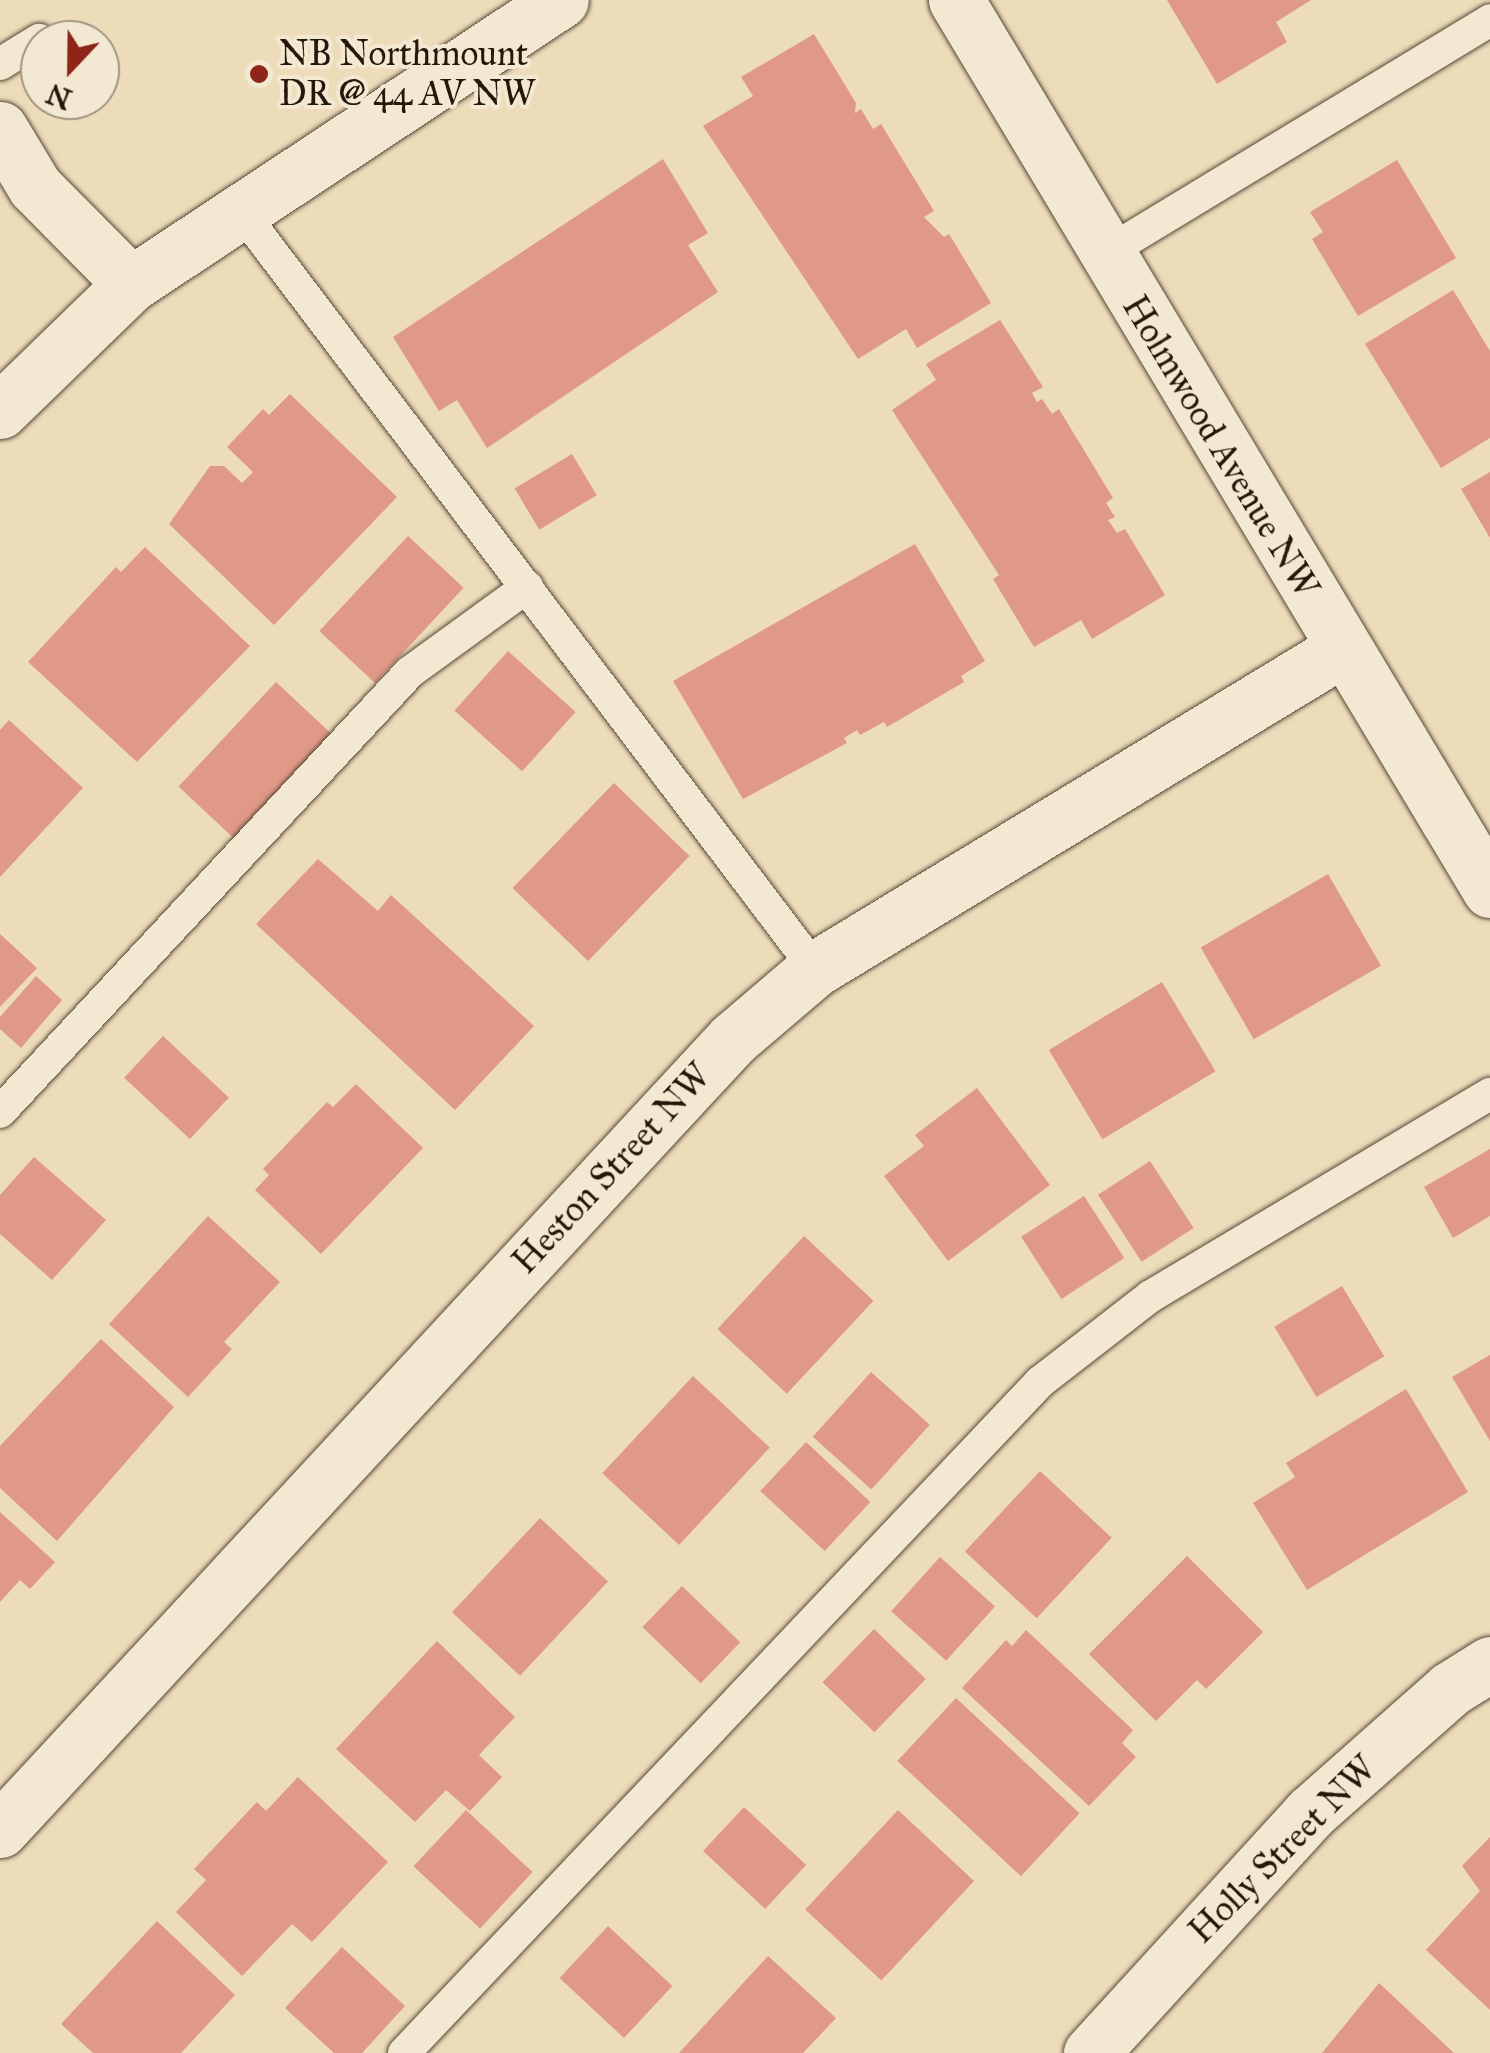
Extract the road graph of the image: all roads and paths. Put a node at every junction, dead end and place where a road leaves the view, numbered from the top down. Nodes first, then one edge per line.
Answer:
1 (561, 0) edge
2 (956, 0) edge
3 (1490, 20) edge
4 (0, 130) edge
5 (240, 210) junction
6 (1106, 253) junction
7 (131, 284) junction
8 (0, 410) edge
9 (527, 587) junction
10 (1341, 650) junction
11 (1490, 890) edge
12 (815, 970) junction
13 (1490, 1094) edge
14 (0, 1112) edge
15 (1490, 1664) edge
16 (0, 1830) edge
17 (404, 2053) edge
18 (1091, 2053) edge

1 - 5 street
2 - 6 street, Holmwood Avenue NW
3 - 6 lane
4 - 7 street
5 - 7 street
5 - 9 lane
6 - 10 street, Holmwood Avenue NW
7 - 8 street
9 - 12 lane
9 - 14 lane
10 - 11 street, Holmwood Avenue NW
10 - 12 street, Heston Street NW
12 - 16 street, Heston Street NW
13 - 17 lane
15 - 18 street, Holly Street NW

